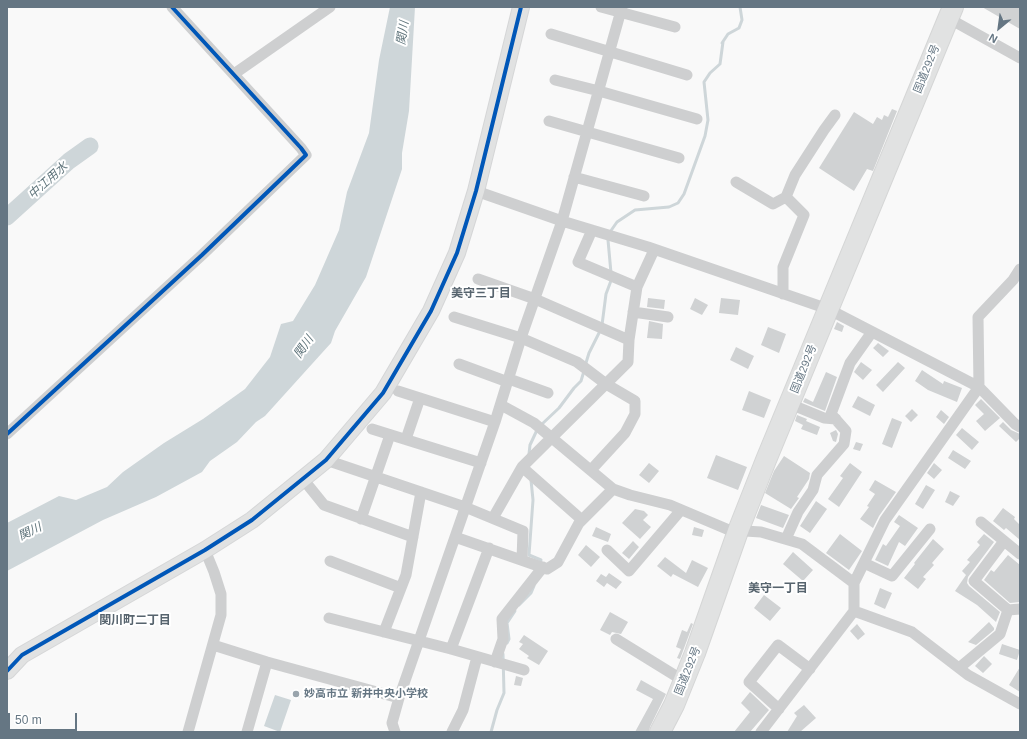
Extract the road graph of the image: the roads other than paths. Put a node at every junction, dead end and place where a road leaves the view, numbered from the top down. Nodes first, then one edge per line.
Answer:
1 (172, 7) edge
2 (330, 7) edge
3 (520, 7) edge
4 (601, 7) edge
5 (622, 10) edge
6 (950, 13) edge
7 (675, 27) dead end
8 (551, 34) dead end
9 (610, 51) junction
10 (1020, 58) edge
11 (234, 74) junction
12 (687, 75) dead end
13 (555, 80) dead end
14 (599, 91) junction
15 (836, 115) dead end
16 (697, 119) dead end
17 (549, 121) dead end
18 (587, 132) junction
19 (679, 158) dead end
20 (574, 177) junction
21 (736, 182) dead end
22 (476, 191) junction
23 (644, 196) dead end
24 (786, 197) junction
25 (562, 221) junction
26 (592, 230) junction
27 (654, 250) junction
28 (1020, 269) edge
29 (478, 279) dead end
30 (637, 287) junction
31 (783, 294) junction
32 (535, 299) junction
33 (828, 309) junction
34 (633, 312) junction
35 (454, 317) dead end
36 (668, 317) dead end
37 (872, 332) junction
38 (521, 338) junction
39 (629, 340) junction
40 (459, 364) dead end
41 (508, 380) junction
42 (606, 384) junction
43 (979, 387) junction
44 (398, 391) dead end
45 (548, 393) dead end
46 (420, 398) junction
47 (790, 404) junction
48 (501, 405) junction
49 (836, 419) junction
50 (495, 422) junction
51 (1020, 427) edge
52 (372, 429) dead end
53 (7, 434) edge
54 (390, 435) junction
55 (552, 437) junction
56 (406, 439) junction
57 (326, 460) junction
58 (481, 463) junction
59 (522, 467) junction
60 (591, 470) junction
61 (375, 476) junction
62 (303, 479) junction
63 (613, 489) junction
64 (421, 492) junction
65 (466, 507) junction
66 (681, 510) junction
67 (493, 518) junction
68 (361, 519) junction
69 (582, 520) junction
70 (981, 522) dead end
71 (930, 529) dead end
72 (738, 531) junction
73 (413, 537) junction
74 (455, 537) junction
75 (786, 539) junction
76 (1004, 540) junction
77 (489, 548) junction
78 (205, 550) junction
79 (607, 550) dead end
80 (1020, 554) edge
81 (522, 560) junction
82 (330, 561) dead end
83 (864, 563) junction
84 (543, 567) junction
85 (854, 583) junction
86 (401, 588) junction
87 (1020, 609) edge
88 (1008, 610) junction
89 (854, 611) junction
90 (329, 618) dead end
91 (384, 632) junction
92 (616, 639) dead end
93 (419, 641) junction
94 (213, 645) junction
95 (451, 649) junction
96 (22, 655) junction
97 (477, 657) junction
98 (7, 662) edge
99 (267, 662) junction
100 (495, 662) junction
101 (959, 668) junction
102 (810, 669) junction
103 (524, 670) dead end
104 (7, 671) edge
105 (684, 681) junction
106 (398, 698) junction
107 (1020, 704) edge
108 (779, 709) junction
109 (188, 732) edge
110 (247, 732) edge
111 (395, 732) edge
112 (452, 732) edge
113 (660, 732) edge
114 (761, 732) edge

1 - 11 street
2 - 11 street
3 - 22 street
4 - 5 street
5 - 7 street
5 - 9 street
6 - 10 street
6 - 33 highway, 国道292号
8 - 9 street
9 - 12 street
9 - 14 street
11 - 53 street
13 - 14 street
14 - 16 street
14 - 18 street
15 - 24 street
17 - 18 street
18 - 19 street
18 - 20 street
20 - 23 street
20 - 25 street
21 - 24 street
22 - 25 street
22 - 57 street
24 - 31 street
25 - 26 street
25 - 32 street
26 - 27 street
26 - 30 street
27 - 30 street
27 - 31 street
28 - 43 street
29 - 32 street
30 - 34 street
31 - 33 street
32 - 38 street
32 - 39 street
33 - 37 street
33 - 47 highway, 国道292号
34 - 36 street
34 - 39 street
35 - 38 street
37 - 43 street
37 - 49 street
38 - 41 street
38 - 42 street
39 - 42 street
40 - 41 street
41 - 45 street
41 - 48 street
42 - 55 street
42 - 60 street
43 - 51 street
43 - 83 street
44 - 46 street
46 - 50 street
46 - 56 street
47 - 49 street
47 - 72 highway, 国道292号
48 - 50 street
48 - 55 street
49 - 75 street
50 - 58 street
52 - 54 street
54 - 56 street
54 - 61 street
55 - 59 street
55 - 60 street
56 - 58 street
57 - 61 street
57 - 62 street
58 - 65 street
59 - 67 street
59 - 69 street
60 - 63 street
61 - 64 street
61 - 68 street
62 - 68 street
62 - 78 street
63 - 66 street
63 - 69 street
64 - 65 street
64 - 73 street
65 - 67 street
65 - 74 street
66 - 72 street
66 - 79 street
67 - 81 street
68 - 73 street
69 - 84 street
70 - 76 street
71 - 83 street
72 - 75 street
72 - 105 highway, 国道292号
73 - 86 street
74 - 77 street
74 - 93 street
75 - 85 street
76 - 80 street
76 - 88 street
77 - 81 street
77 - 95 street
78 - 94 street
78 - 96 street
81 - 84 street
82 - 86 street
83 - 85 street
84 - 100 street
85 - 89 street
86 - 91 street
87 - 88 street
88 - 101 street
89 - 101 street
89 - 102 street
90 - 91 street
91 - 93 street
92 - 105 street
93 - 95 street
93 - 106 street
94 - 99 street
94 - 109 street
95 - 97 street
96 - 98 street
96 - 104 street
97 - 100 street
97 - 112 street
99 - 106 street
99 - 110 street
100 - 103 street
101 - 107 street
102 - 108 street
102 - 108 street
105 - 113 highway, 国道292号
106 - 111 street
108 - 114 street

